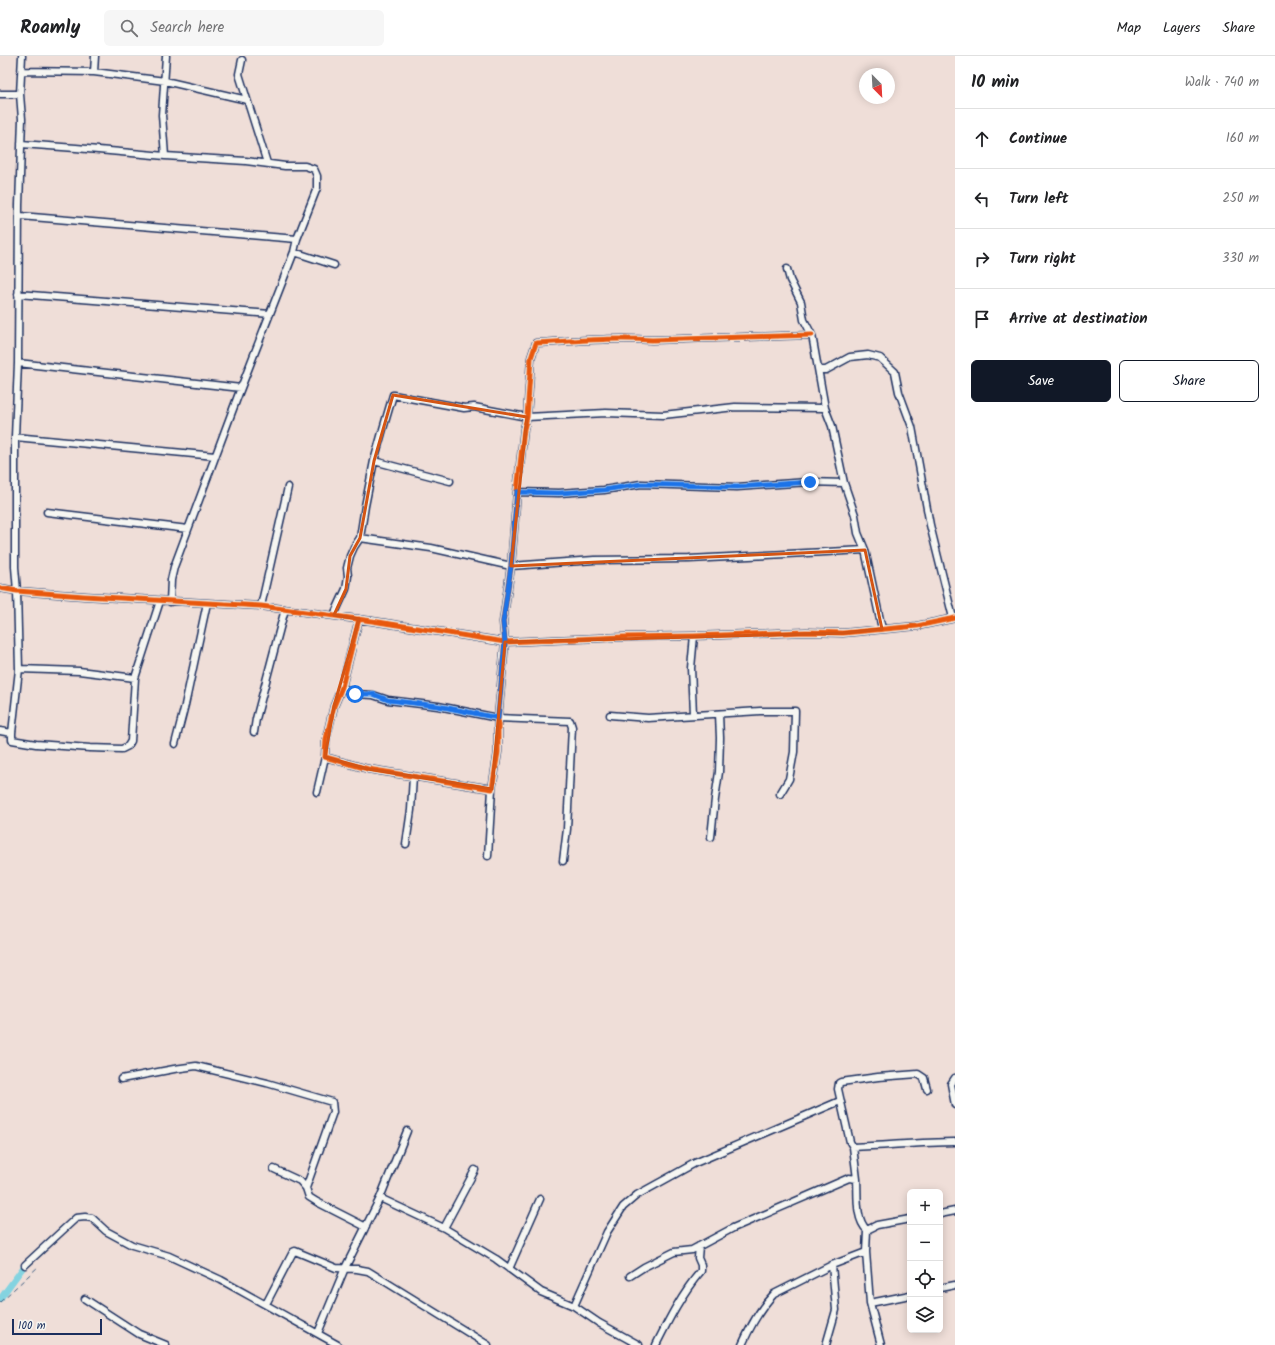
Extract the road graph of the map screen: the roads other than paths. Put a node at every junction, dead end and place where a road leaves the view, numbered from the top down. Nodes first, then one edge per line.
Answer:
1 (22, 56) edge
2 (95, 56) edge
3 (166, 56) edge
4 (242, 60) dead end
5 (22, 71) junction
6 (94, 72) junction
7 (165, 81) junction
8 (0, 94) edge
9 (20, 94) junction
10 (247, 100) junction
11 (21, 144) junction
12 (165, 156) junction
13 (267, 163) junction
14 (20, 216) junction
15 (297, 239) junction
16 (294, 252) junction
17 (334, 265) dead end
18 (787, 270) dead end
19 (18, 294) junction
20 (270, 314) junction
21 (812, 335) junction
22 (18, 363) junction
23 (819, 370) junction
24 (241, 388) junction
25 (825, 408) junction
26 (527, 417) junction
27 (15, 437) junction
28 (215, 456) junction
29 (374, 461) junction
30 (450, 481) dead end
31 (844, 483) junction
32 (288, 487) dead end
33 (517, 492) junction
34 (47, 512) dead end
35 (188, 529) junction
36 (360, 538) junction
37 (865, 550) junction
38 (511, 566) junction
39 (0, 588) edge
40 (17, 591) junction
41 (160, 601) junction
42 (170, 602) junction
43 (207, 604) junction
44 (261, 606) junction
45 (285, 609) junction
46 (334, 615) junction
47 (954, 618) edge
48 (359, 619) junction
49 (882, 629) junction
50 (694, 636) junction
51 (505, 642) junction
52 (19, 668) junction
53 (135, 678) junction
54 (342, 688) junction
55 (693, 714) junction
56 (719, 714) junction
57 (610, 715) dead end
58 (498, 718) junction
59 (0, 731) edge
60 (254, 732) dead end
61 (12, 733) junction
62 (175, 744) dead end
63 (324, 757) junction
64 (413, 776) junction
65 (492, 789) junction
66 (317, 792) dead end
67 (780, 794) dead end
68 (711, 836) dead end
69 (406, 844) dead end
70 (488, 856) dead end
71 (563, 861) dead end
72 (955, 1078) edge
73 (121, 1079) dead end
74 (927, 1089) dead end
75 (840, 1101) junction
76 (955, 1105) edge
77 (407, 1131) dead end
78 (955, 1142) edge
79 (853, 1147) junction
80 (274, 1170) dead end
81 (475, 1170) dead end
82 (856, 1179) junction
83 (306, 1188) junction
84 (380, 1198) junction
85 (540, 1199) dead end
86 (955, 1211) edge
87 (943, 1213) edge
88 (907, 1220) edge
89 (366, 1227) junction
90 (444, 1228) junction
91 (867, 1230) junction
92 (699, 1246) junction
93 (866, 1252) junction
94 (25, 1264) dead end
95 (832, 1266) junction
96 (345, 1268) junction
97 (509, 1269) junction
98 (630, 1276) dead end
99 (955, 1285) edge
100 (943, 1287) edge
101 (907, 1296) edge
102 (84, 1299) dead end
103 (870, 1303) junction
104 (266, 1304) junction
105 (574, 1306) junction
106 (318, 1333) junction
107 (166, 1345) edge
108 (338, 1345) edge
109 (488, 1345) edge
110 (639, 1345) edge
111 (656, 1345) edge
112 (742, 1345) edge
113 (826, 1345) edge
114 (881, 1345) edge

1 - 5 street
2 - 6 street
3 - 7 street
4 - 10 street
5 - 6 street
5 - 9 street
6 - 7 street
7 - 10 street
7 - 12 street
8 - 9 street
9 - 11 street
10 - 13 street
11 - 12 street
11 - 14 street
12 - 13 street
13 - 15 street
14 - 15 street
14 - 19 street
15 - 16 street
16 - 17 street
16 - 20 street
18 - 21 street
19 - 20 street
19 - 22 street
20 - 24 street
21 - 23 street
21 - 26 street
22 - 24 street
22 - 27 street
23 - 25 street
23 - 47 street
24 - 28 street
25 - 26 street
25 - 31 street
26 - 29 street
26 - 33 street
27 - 28 street
27 - 40 street
28 - 35 street
29 - 30 street
29 - 36 street
31 - 33 street
31 - 37 street
32 - 44 street
33 - 38 street
34 - 35 street
35 - 42 street
36 - 38 street
36 - 46 street
37 - 38 street
37 - 49 street
38 - 51 street
39 - 40 street
40 - 41 street
40 - 52 street
41 - 42 street
41 - 53 street
42 - 43 street
43 - 44 street
43 - 62 street
44 - 45 street
45 - 46 street
45 - 60 street
46 - 48 street
47 - 49 street
48 - 51 street
48 - 54 street
49 - 50 street
50 - 51 street
50 - 55 street
51 - 58 street
52 - 53 street
52 - 61 street
53 - 61 street
54 - 58 street
54 - 63 street
55 - 56 street
55 - 57 street
56 - 67 street
56 - 68 street
58 - 65 street
58 - 71 street
59 - 61 street
63 - 64 street
63 - 66 street
64 - 65 street
64 - 69 street
65 - 70 street
72 - 76 street
73 - 83 street
74 - 75 street
75 - 79 street
75 - 105 street
77 - 84 street
78 - 79 street
79 - 82 street
80 - 83 street
81 - 90 street
82 - 91 street
82 - 92 street
83 - 89 street
84 - 89 street
84 - 90 street
85 - 97 street
86 - 87 street
88 - 91 street
89 - 96 street
90 - 97 street
91 - 93 street
92 - 98 street
92 - 111 street
93 - 95 street
93 - 103 street
94 - 104 street
95 - 112 street
95 - 113 street
96 - 104 street
96 - 106 street
96 - 109 street
97 - 105 street
99 - 100 street
101 - 103 street
102 - 107 street
103 - 114 street
104 - 106 street
105 - 110 street
106 - 108 street

